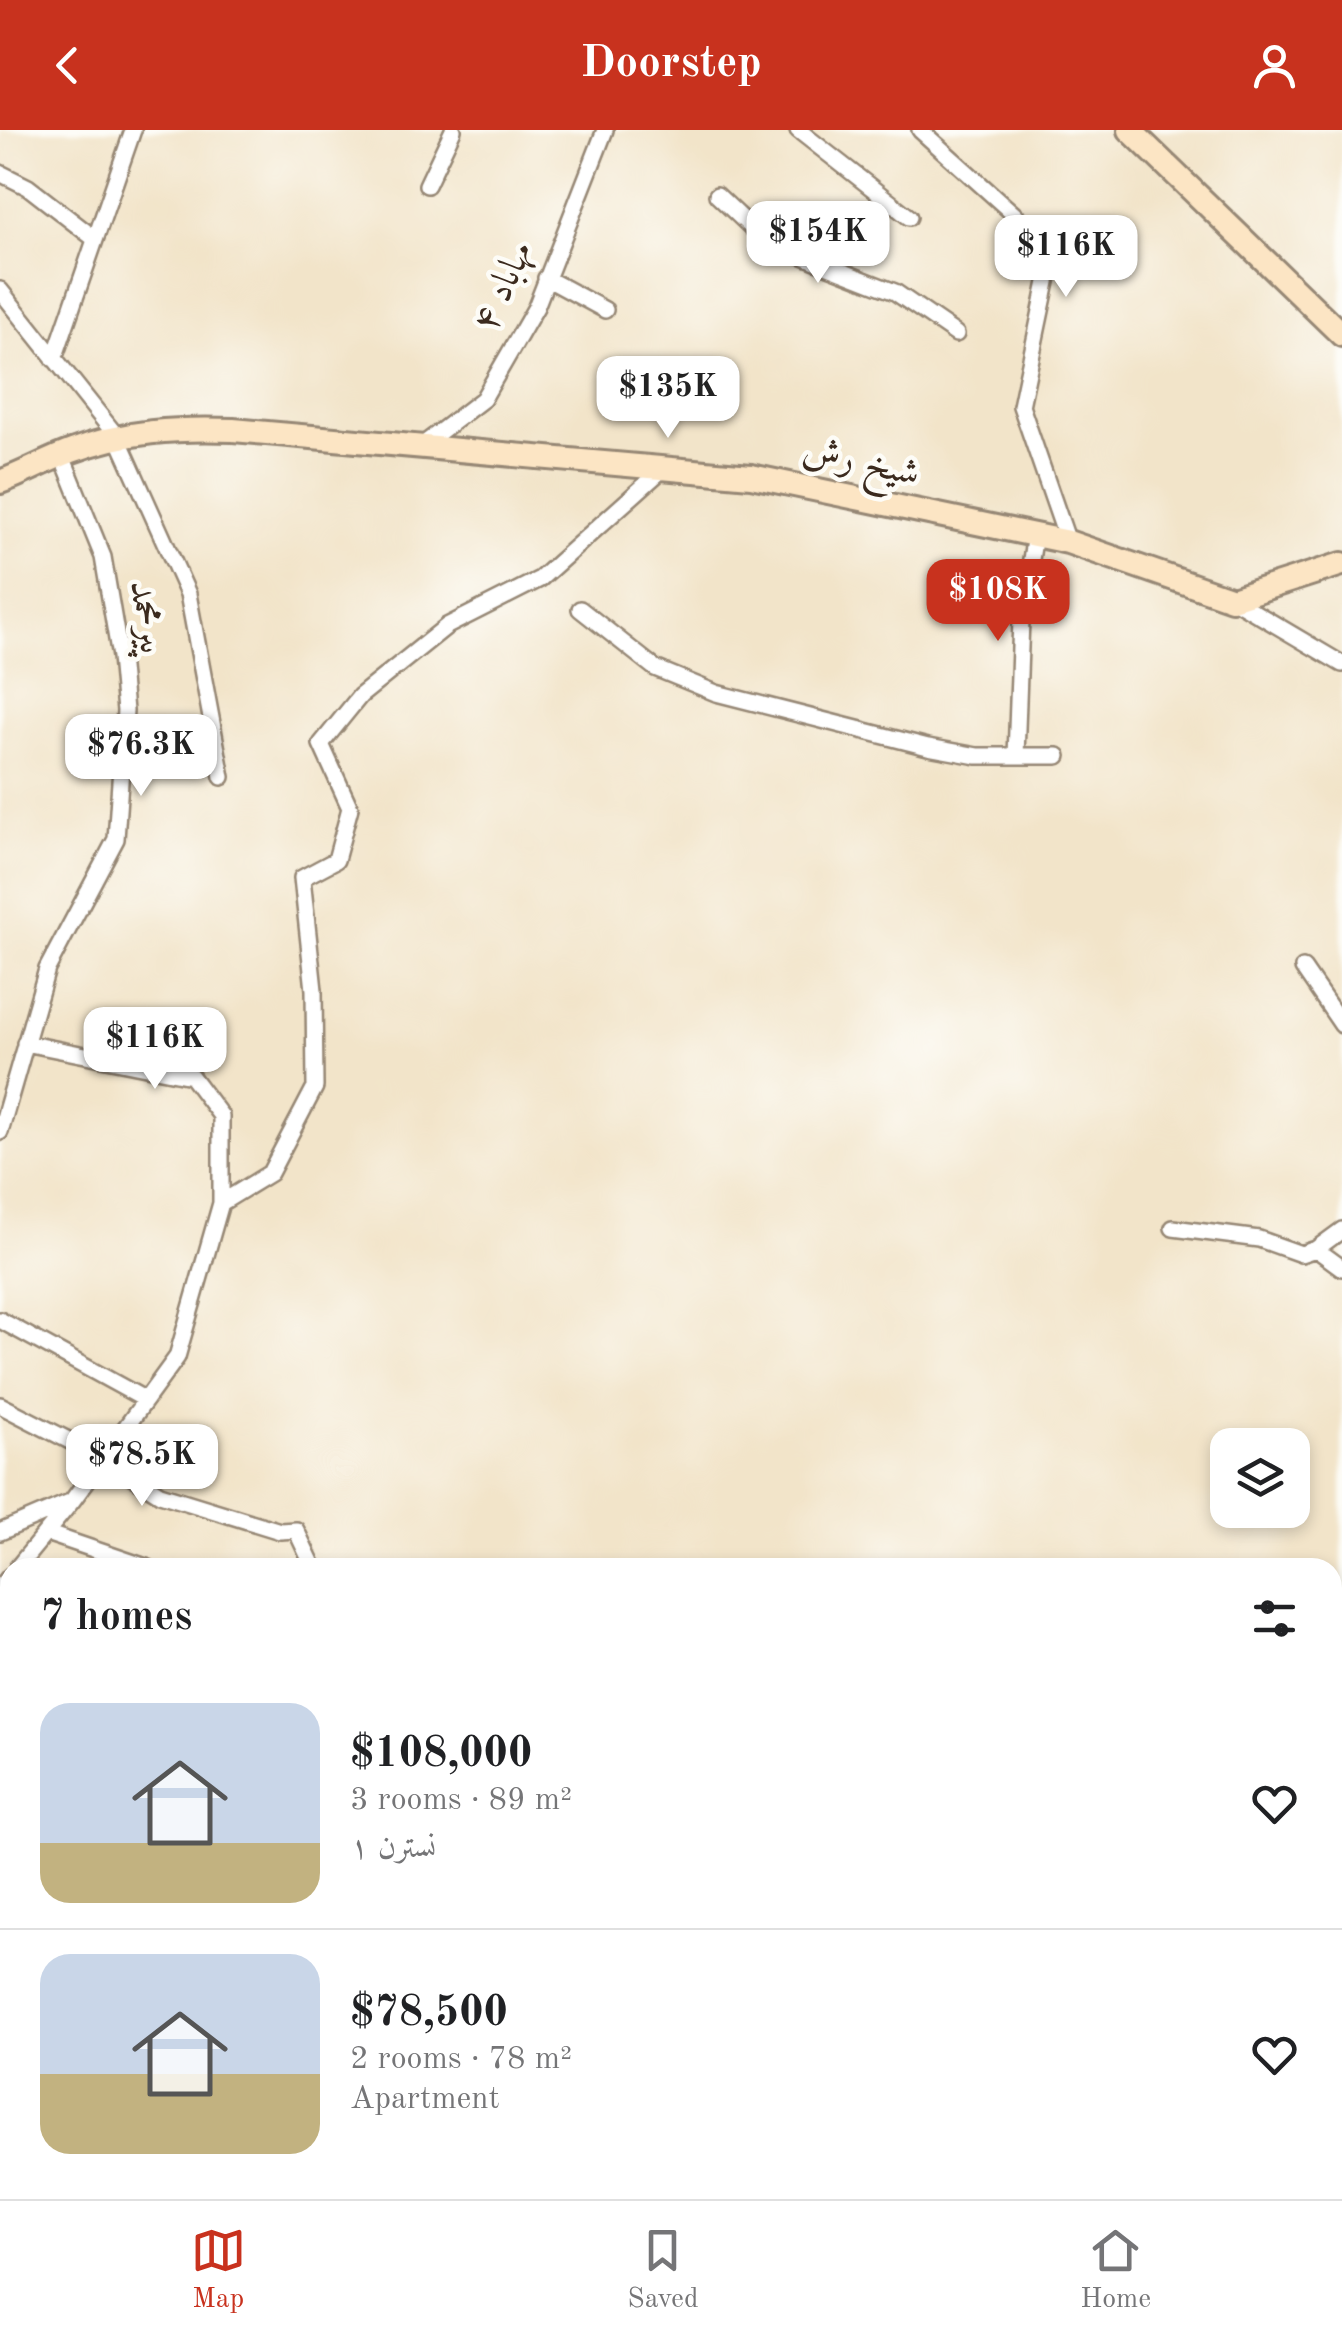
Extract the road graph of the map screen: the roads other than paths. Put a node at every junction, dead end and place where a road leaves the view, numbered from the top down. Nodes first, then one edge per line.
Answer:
1 (133, 130) edge
2 (454, 130) edge
3 (605, 130) edge
4 (798, 130) edge
5 (920, 130) edge
6 (1130, 130) edge
7 (0, 172) edge
8 (427, 185) dead end
9 (717, 195) dead end
10 (909, 217) dead end
11 (95, 240) junction
12 (546, 278) junction
13 (0, 290) edge
14 (605, 310) dead end
15 (956, 334) dead end
16 (1342, 335) edge
17 (54, 358) junction
18 (118, 438) junction
19 (424, 444) junction
20 (62, 456) junction
21 (665, 468) junction
22 (0, 482) edge
23 (1035, 535) junction
24 (1068, 542) junction
25 (1342, 564) edge
26 (1232, 598) junction
27 (580, 609) dead end
28 (1342, 664) edge
29 (1016, 756) junction
30 (1058, 756) dead end
31 (222, 776) dead end
32 (1303, 968) dead end
33 (1342, 1025) edge
34 (25, 1043) junction
35 (0, 1132) edge
36 (221, 1203) junction
37 (1173, 1228) dead end
38 (1342, 1230) edge
39 (1316, 1250) junction
40 (1342, 1268) edge
41 (0, 1320) edge
42 (146, 1400) junction
43 (0, 1405) edge
44 (104, 1458) junction
45 (72, 1501) junction
46 (0, 1532) edge
47 (46, 1533) junction
48 (25, 1558) edge
49 (120, 1558) edge
50 (309, 1558) edge

1 - 11 street
2 - 8 street
3 - 12 street, مهاباد ۴
4 - 10 street
5 - 24 street
6 - 16 street
7 - 11 street
9 - 15 street
11 - 17 street
12 - 14 street
12 - 19 street, مهاباد ۴
13 - 17 street
17 - 18 street
18 - 19 street, شیخ رش
18 - 20 street, شیخ رش
18 - 31 street
19 - 21 street, شیخ رش
20 - 22 street, شیخ رش
20 - 34 street, پیرمحمد
21 - 23 street, شیخ رش
21 - 36 street
23 - 24 street, شیخ رش
23 - 29 street
24 - 26 street, شیخ رش
25 - 26 street
26 - 28 street
27 - 29 street
29 - 30 street
32 - 33 street
34 - 35 street, پیرمحمد
34 - 36 street
36 - 42 street
37 - 39 street
38 - 39 street
39 - 40 street
41 - 42 street
42 - 44 street
43 - 44 street
44 - 45 street
44 - 50 street
45 - 46 street
45 - 47 street
47 - 48 street
47 - 49 street

